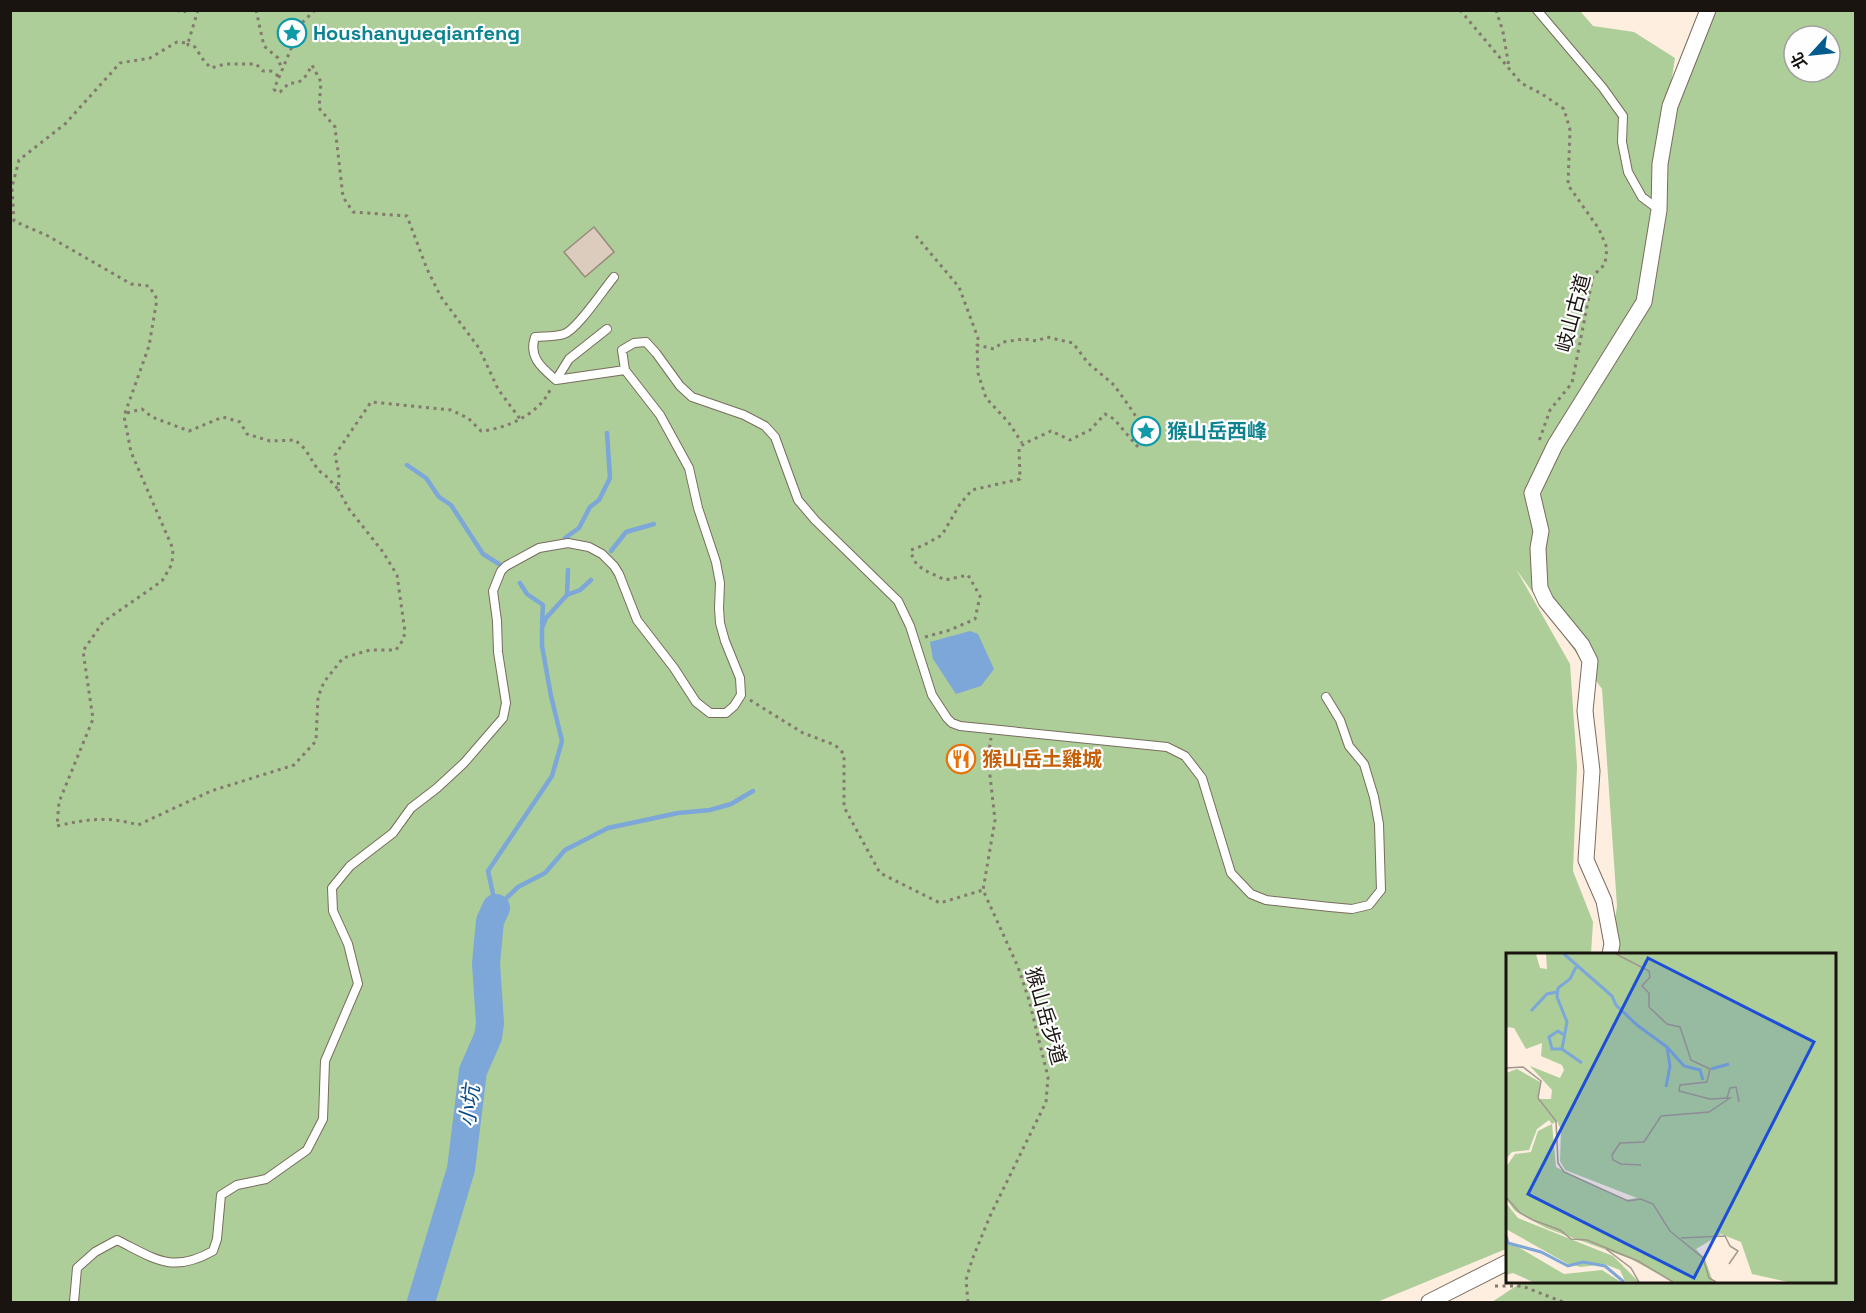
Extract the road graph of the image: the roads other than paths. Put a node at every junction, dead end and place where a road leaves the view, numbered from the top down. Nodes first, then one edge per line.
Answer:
1 (1537, 10) edge
2 (1708, 10) edge
3 (1659, 210) junction
4 (614, 277) dead end
5 (607, 329) dead end
6 (625, 370) junction
7 (555, 380) junction
8 (1326, 697) dead end
9 (1610, 953) edge
10 (1506, 1263) edge
11 (74, 1302) edge
12 (1429, 1302) edge

1 - 3 lane
2 - 3 street
3 - 9 street
4 - 7 lane
5 - 7 lane
6 - 7 lane
6 - 8 lane
6 - 11 lane
10 - 12 street

